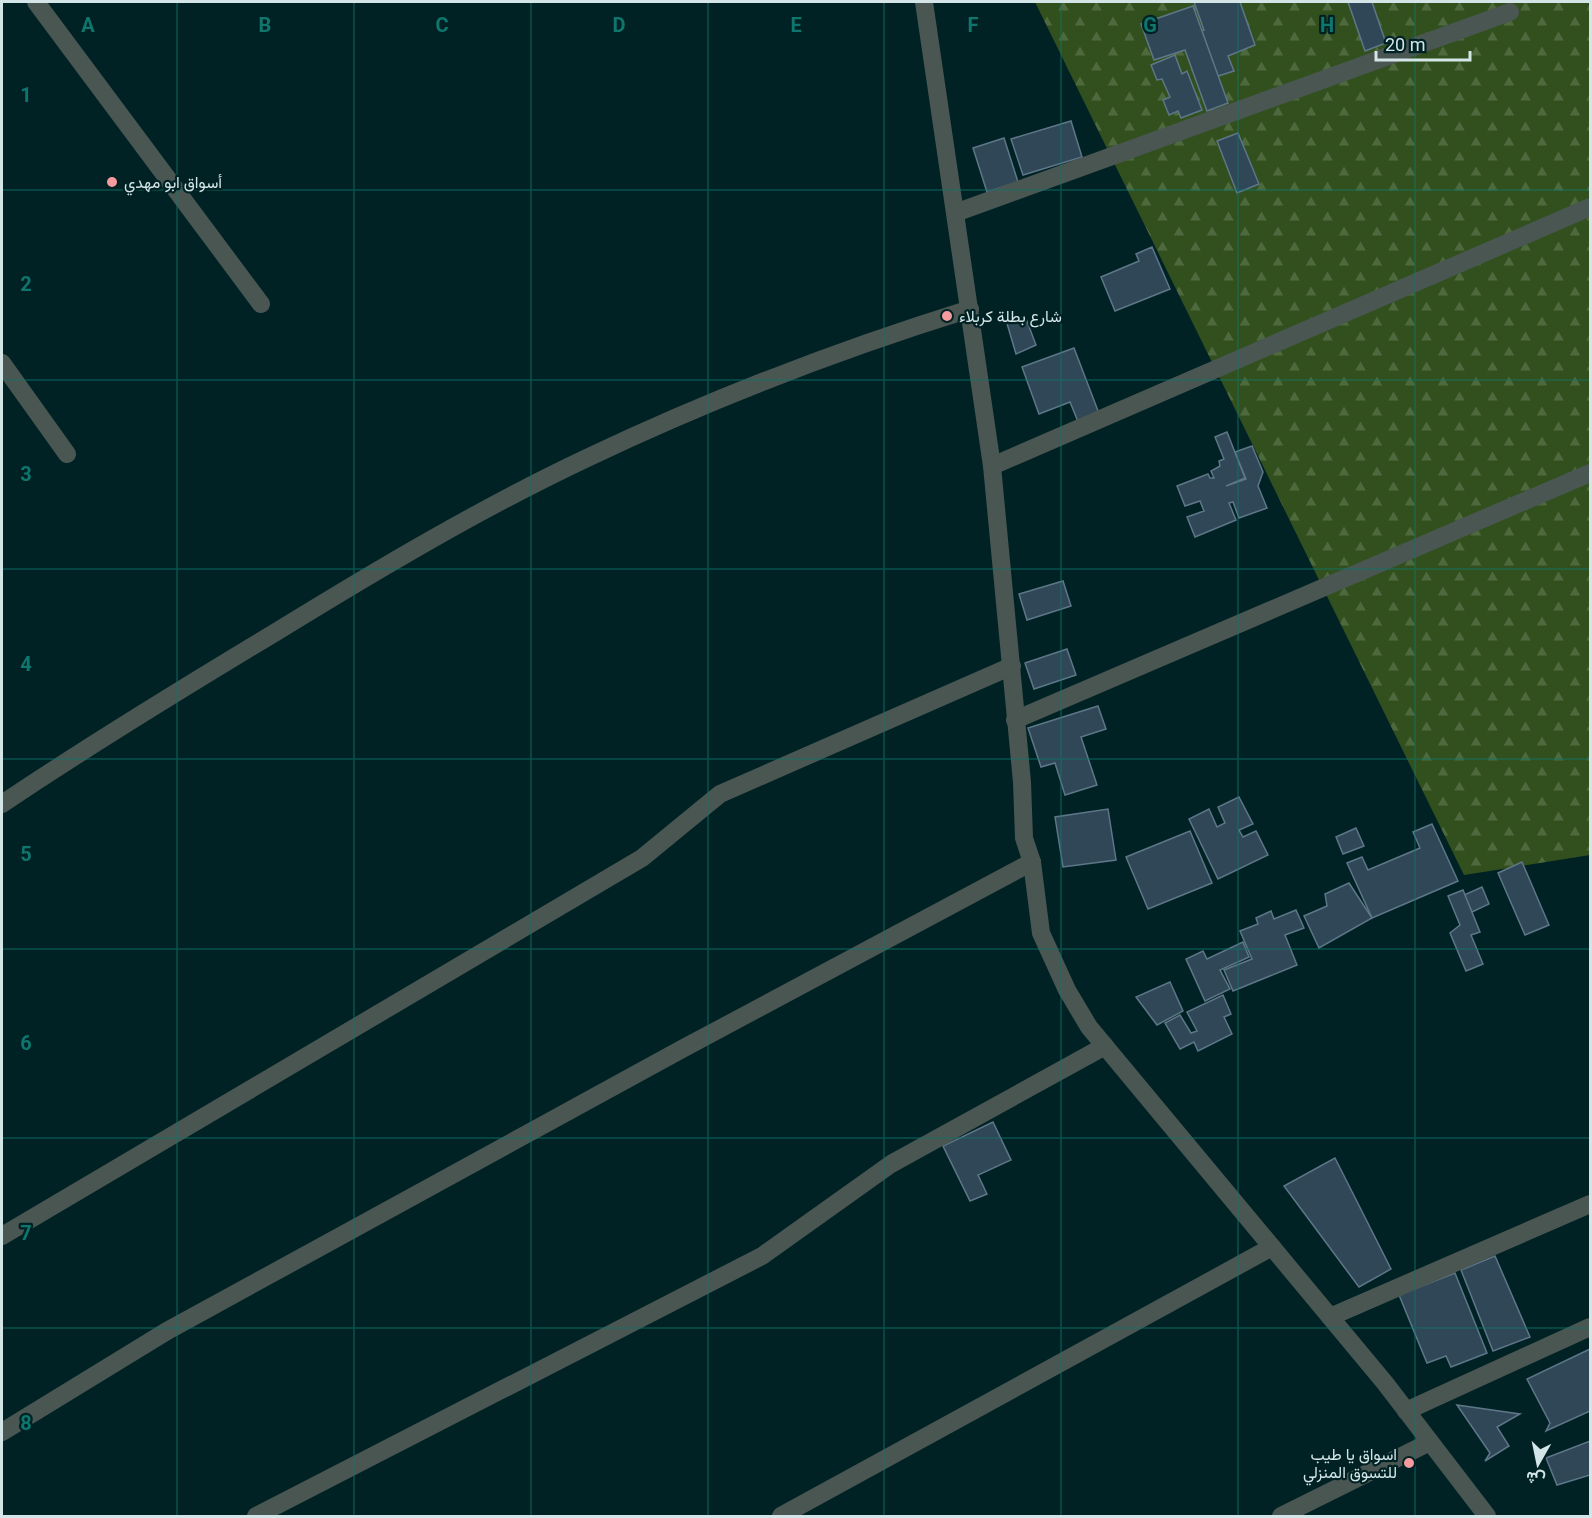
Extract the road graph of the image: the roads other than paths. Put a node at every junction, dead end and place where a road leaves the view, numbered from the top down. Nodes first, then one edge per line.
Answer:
1 (36, 2) edge
2 (924, 2) edge
3 (1510, 12) dead end
4 (1590, 207) edge
5 (955, 213) junction
6 (261, 304) dead end
7 (970, 309) junction
8 (2, 363) edge
9 (67, 454) dead end
10 (992, 466) junction
11 (1590, 473) edge
12 (1012, 666) junction
13 (1016, 720) junction
14 (2, 804) edge
15 (1032, 862) junction
16 (1105, 1046) junction
17 (1590, 1204) edge
18 (2, 1236) edge
19 (1272, 1247) junction
20 (1330, 1317) junction
21 (1590, 1327) edge
22 (1406, 1411) junction
23 (2, 1432) edge
24 (1430, 1442) junction
25 (256, 1516) edge
26 (781, 1516) edge
27 (1281, 1516) edge
28 (1487, 1516) edge

1 - 6 street
2 - 5 street
3 - 5 street
4 - 10 street
5 - 7 street
7 - 10 street
7 - 14 street
8 - 9 street
10 - 12 street
11 - 13 street
12 - 13 street
12 - 18 street
13 - 15 street
15 - 16 street
15 - 23 street
16 - 19 street
16 - 25 street
17 - 20 street
19 - 20 street
19 - 26 street
20 - 22 street
21 - 22 street
22 - 24 street
24 - 27 street
24 - 28 street

